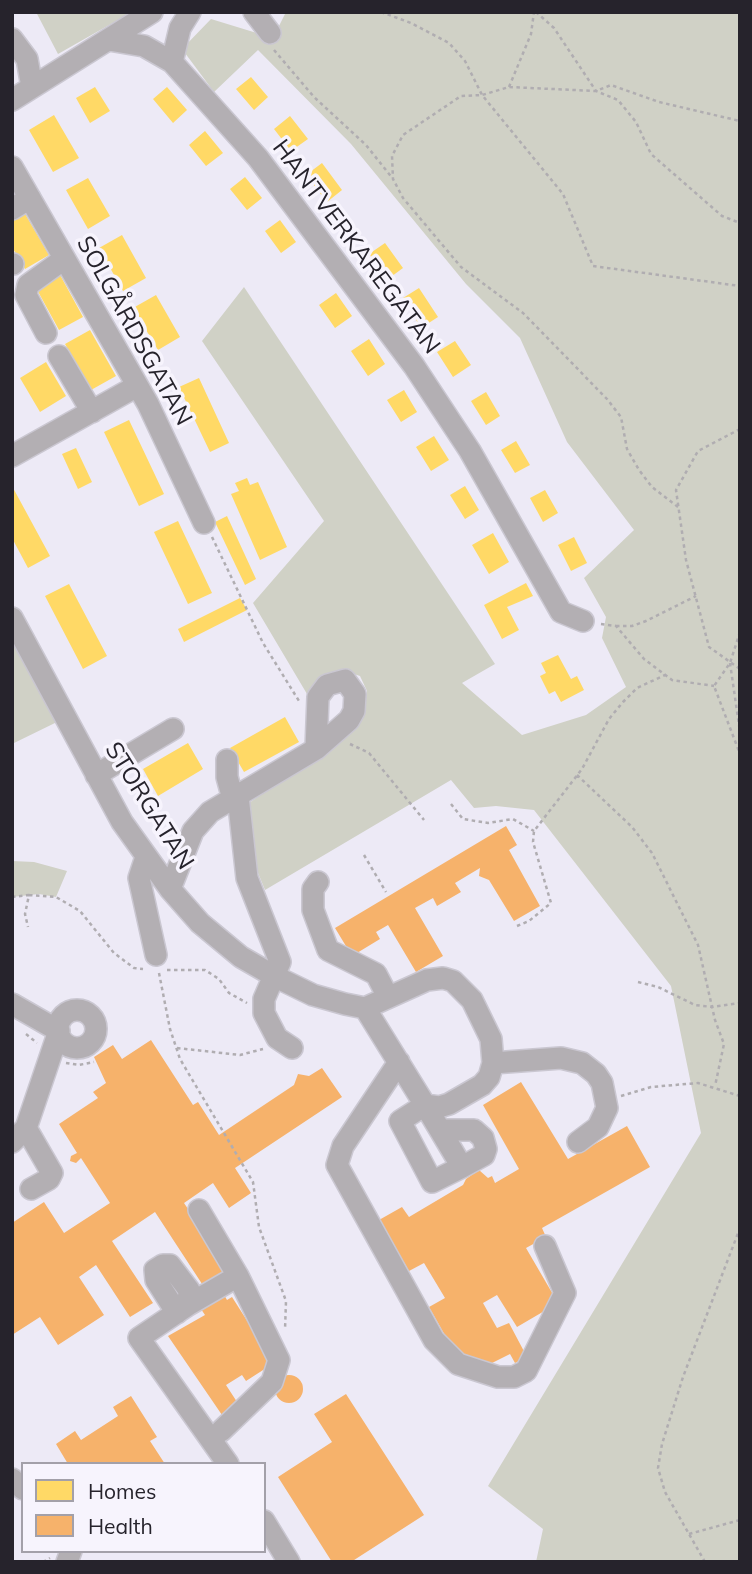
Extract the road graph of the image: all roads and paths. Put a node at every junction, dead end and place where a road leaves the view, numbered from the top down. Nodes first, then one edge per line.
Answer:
1 (152, 12) edge
2 (190, 12) edge
3 (254, 12) edge
4 (381, 12) edge
5 (535, 12) edge
6 (270, 33) joint
7 (12, 39) edge
8 (109, 40) junction
9 (172, 62) junction
10 (32, 87) junction
11 (509, 87) junction
12 (596, 91) junction
13 (482, 95) junction
14 (12, 100) edge
15 (740, 121) edge
16 (12, 167) edge
17 (393, 179) junction
18 (21, 204) edge
19 (740, 223) edge
20 (64, 259) junction
21 (740, 286) edge
22 (46, 333) dead end
23 (59, 356) dead end
24 (137, 386) junction
25 (92, 412) junction
26 (740, 429) edge
27 (12, 456) edge
28 (678, 507) junction
29 (204, 523) joint
30 (696, 596) junction
31 (12, 618) edge
32 (583, 621) joint
33 (616, 626) junction
34 (740, 632) edge
35 (730, 663) junction
36 (740, 669) edge
37 (665, 675) junction
38 (714, 686) junction
39 (315, 715) junction
40 (173, 729) dead end
41 (740, 732) edge
42 (316, 749) junction
43 (740, 754) edge
44 (227, 760) dead end
45 (96, 775) junction
46 (578, 775) junction
47 (235, 797) junction
48 (451, 804) dead end
49 (424, 820) dead end
50 (534, 831) junction
51 (364, 855) dead end
52 (146, 857) junction
53 (318, 882) dead end
54 (170, 889) junction
55 (386, 892) dead end
56 (12, 897) edge
57 (517, 926) dead end
58 (28, 927) dead end
59 (156, 954) joint
60 (274, 976) junction
61 (638, 982) dead end
62 (388, 997) junction
63 (740, 1003) edge
64 (12, 1004) edge
65 (712, 1007) junction
66 (365, 1008) junction
67 (285, 1043) joint
68 (177, 1048) junction
69 (399, 1062) junction
70 (493, 1063) junction
71 (715, 1086) junction
72 (740, 1096) edge
73 (425, 1105) junction
74 (607, 1108) junction
75 (440, 1130) junction
76 (19, 1135) edge
77 (578, 1142) dead end
78 (462, 1167) junction
79 (31, 1189) dead end
80 (199, 1210) dead end
81 (740, 1228) edge
82 (545, 1246) dead end
83 (238, 1276) junction
84 (279, 1360) junction
85 (221, 1431) dead end
86 (218, 1460) edge
87 (740, 1520) edge
88 (266, 1524) edge
89 (689, 1534) junction
90 (289, 1562) edge
91 (705, 1562) edge

1 - 8 street
2 - 9 street
3 - 6 street
4 - 13 path
5 - 11 path
5 - 12 path
6 - 17 path
7 - 10 street
8 - 9 street, HANTVERKAREGATAN
8 - 10 street
9 - 32 street, HANTVERKAREGATAN
10 - 14 street
11 - 12 path
11 - 13 path
12 - 15 path
12 - 19 path
13 - 17 path
13 - 21 path
16 - 18 street, SOLGÅRDSGATAN
17 - 28 path
18 - 20 street, SOLGÅRDSGATAN
20 - 22 street
20 - 24 street, SOLGÅRDSGATAN
23 - 25 street
24 - 25 street
24 - 29 street, SOLGÅRDSGATAN
25 - 27 street
26 - 28 path
28 - 30 path
29 - 39 path
30 - 33 path
30 - 35 path
31 - 45 street, STORGATAN
32 - 33 path
33 - 37 path
34 - 35 path
35 - 36 path
35 - 38 path
35 - 41 path
37 - 38 path
37 - 46 path
38 - 43 path
39 - 42 street
39 - 42 street
40 - 45 street
42 - 47 street
42 - 49 path
44 - 47 street
45 - 52 street, STORGATAN
46 - 50 path
46 - 65 path
47 - 54 street
47 - 60 street
48 - 50 path
50 - 57 path
51 - 55 path
52 - 54 street, STORGATAN
52 - 59 street
53 - 62 street
54 - 60 street, STORGATAN
56 - 58 path
59 - 68 path
60 - 66 street, STORGATAN
60 - 67 street
61 - 65 path
62 - 66 street
62 - 70 street
63 - 65 path
64 - 76 street
65 - 71 path
66 - 69 street
67 - 68 path
68 - 84 path
69 - 73 street
69 - 82 street
70 - 73 street
70 - 74 street
71 - 72 path
71 - 74 path
73 - 75 street
73 - 78 street
74 - 77 street
75 - 78 street
75 - 78 street
76 - 79 street
80 - 83 street
81 - 89 path
83 - 84 street
83 - 86 street
84 - 85 street
87 - 89 path
88 - 90 street
89 - 91 path

